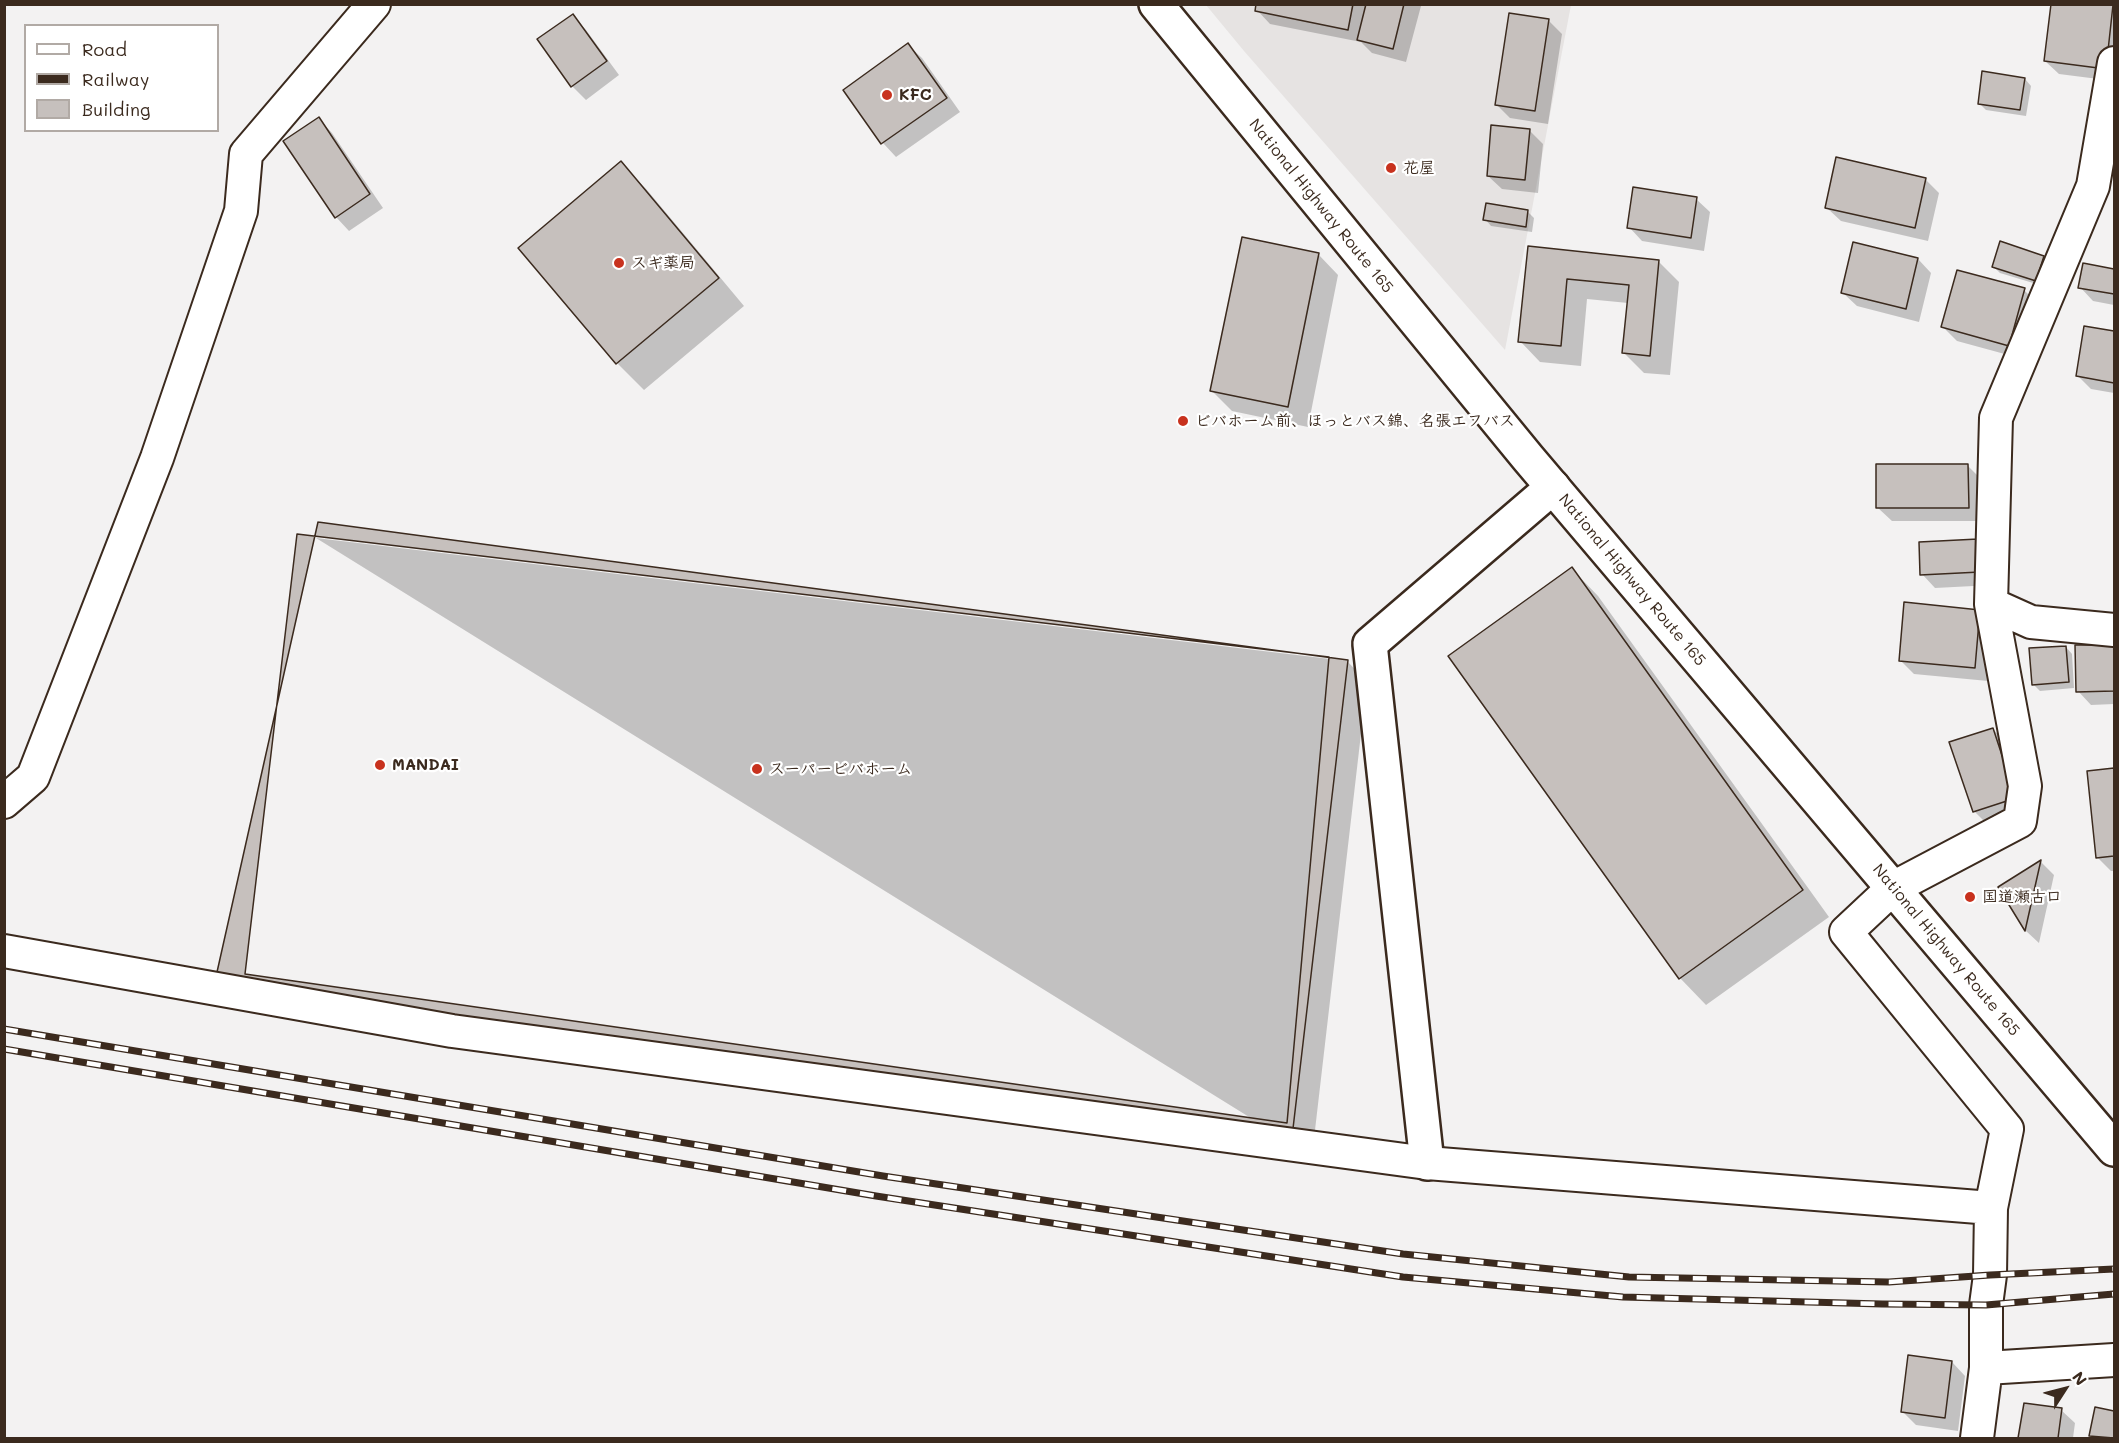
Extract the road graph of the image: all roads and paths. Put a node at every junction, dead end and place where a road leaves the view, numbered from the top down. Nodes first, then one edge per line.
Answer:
1 (374, 4) edge
2 (1156, 4) edge
3 (2115, 63) edge
4 (1553, 487) junction
5 (1991, 604) junction
6 (2115, 630) edge
7 (4, 802) edge
8 (1893, 888) junction
9 (4, 951) edge
10 (2115, 1149) edge
11 (1427, 1163) junction
12 (1991, 1208) junction
13 (2115, 1360) edge
14 (1986, 1368) junction
15 (1977, 1438) edge

1 - 7 street
2 - 4 main road, National Highway Route 165
3 - 5 street
4 - 8 main road, National Highway Route 165
4 - 11 main road
5 - 6 street
5 - 8 street
8 - 10 main road, National Highway Route 165
8 - 12 street
9 - 11 street
11 - 12 street
12 - 14 street
13 - 14 street
14 - 15 street

